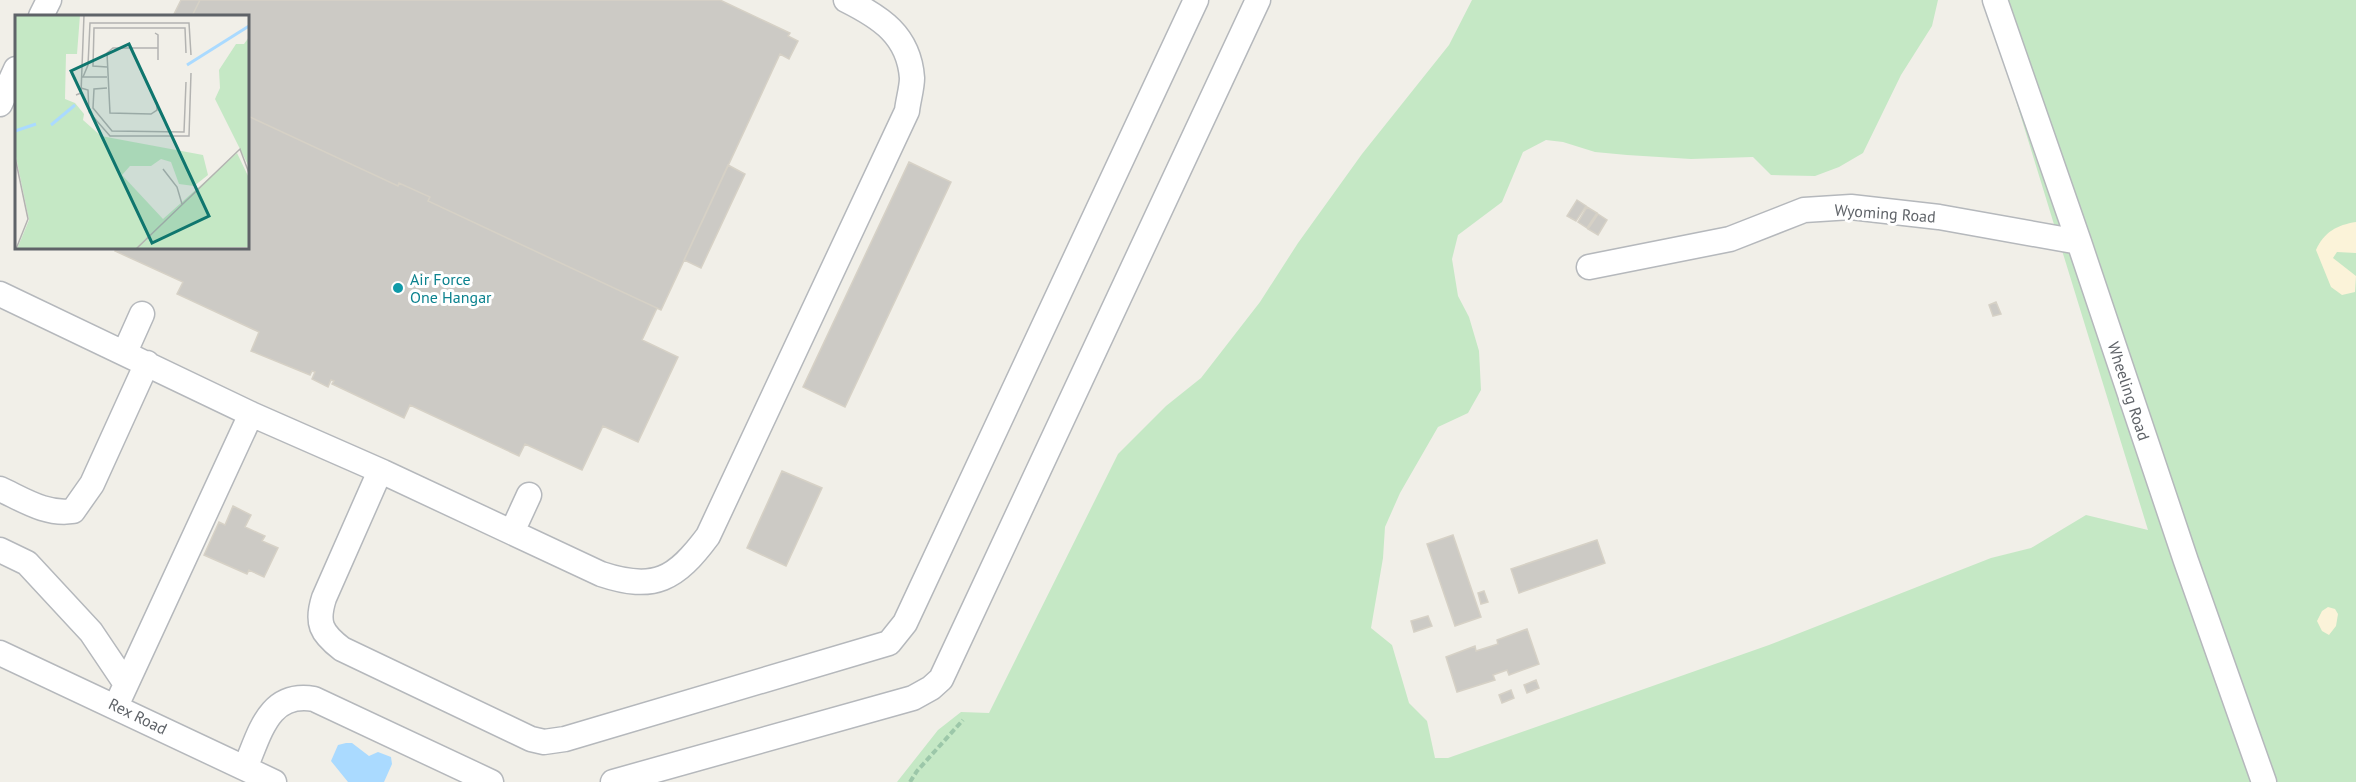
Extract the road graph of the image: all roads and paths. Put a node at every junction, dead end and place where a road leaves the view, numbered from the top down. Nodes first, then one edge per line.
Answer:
1 (49, 0) edge
2 (846, 0) edge
3 (1196, 0) edge
4 (1258, 0) edge
5 (1995, 0) edge
6 (42, 15) edge
7 (15, 71) edge
8 (0, 104) edge
9 (2079, 242) junction
10 (1589, 267) dead end
11 (0, 294) edge
12 (142, 314) dead end
13 (125, 352) junction
14 (147, 363) junction
15 (251, 414) junction
16 (380, 471) junction
17 (0, 489) edge
18 (529, 495) dead end
19 (512, 532) junction
20 (0, 550) edge
21 (0, 652) edge
22 (126, 684) junction
23 (116, 706) junction
24 (963, 720) dead end
25 (245, 768) junction
26 (274, 782) edge
27 (491, 782) edge
28 (613, 782) edge
29 (910, 782) edge
30 (2264, 782) edge

1 - 6 street
2 - 19 street
3 - 16 street
4 - 28 street
5 - 9 street, Wheeling Road
7 - 8 street
9 - 10 street, Wyoming Road
9 - 30 street, Wheeling Road
11 - 13 street
12 - 13 street
13 - 14 street
14 - 15 street
14 - 17 street
15 - 16 street
15 - 22 street
16 - 19 street
18 - 19 street
20 - 22 street
21 - 23 street, Rex Road
22 - 23 street
23 - 25 street, Rex Road
24 - 29 path
25 - 26 street, Rex Road
25 - 27 street

